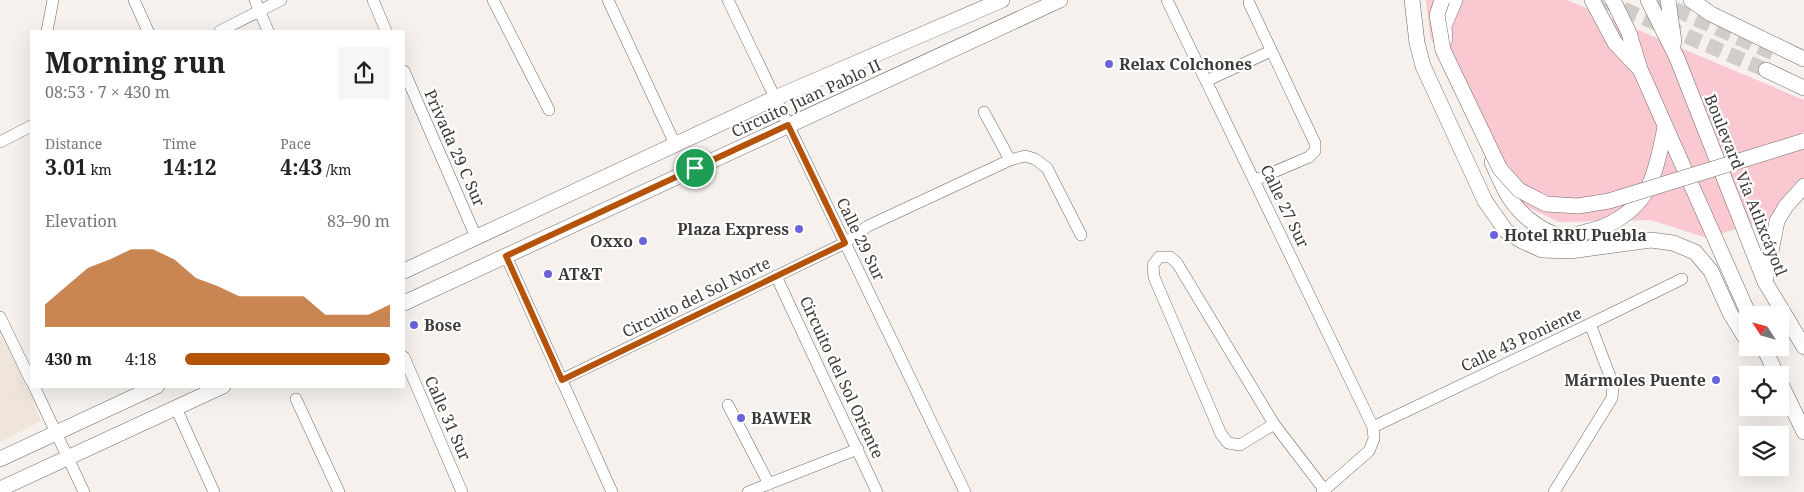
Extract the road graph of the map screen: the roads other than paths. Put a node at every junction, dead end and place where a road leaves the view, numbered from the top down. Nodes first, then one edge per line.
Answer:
1 (53, 0) edge
2 (134, 0) edge
3 (280, 0) edge
4 (373, 0) edge
5 (493, 0) edge
6 (608, 0) edge
7 (728, 0) edge
8 (1002, 0) edge
9 (1060, 0) edge
10 (1167, 0) edge
11 (1412, 0) edge
12 (1442, 0) edge
13 (1455, 0) edge
14 (1592, 0) edge
15 (1613, 0) edge
16 (1648, 0) edge
17 (1668, 0) edge
18 (1691, 0) edge
19 (1249, 3) dead end
20 (257, 5) edge
21 (47, 30) edge
22 (148, 30) edge
23 (221, 30) edge
24 (268, 30) edge
25 (386, 30) edge
26 (1271, 51) junction
27 (1773, 53) tunnel mouth
28 (1677, 58) junction
29 (1804, 59) edge
30 (1804, 67) edge
31 (1640, 69) junction
32 (1766, 70) tunnel mouth
33 (405, 73) edge
34 (1206, 82) junction
35 (1804, 88) edge
36 (775, 98) junction
37 (549, 110) dead end
38 (984, 112) dead end
39 (788, 125) junction
40 (30, 127) edge
41 (1665, 127) junction
42 (1804, 141) edge
43 (0, 142) edge
44 (675, 144) junction
45 (1010, 160) junction
46 (1255, 180) junction
47 (1804, 187) edge
48 (1080, 235) dead end
49 (476, 237) junction
50 (845, 243) junction
51 (506, 256) junction
52 (405, 271) edge
53 (776, 276) junction
54 (1682, 278) dead end
55 (1765, 282) junction
56 (405, 303) edge
57 (1745, 306) edge
58 (0, 317) edge
59 (1590, 324) junction
60 (1739, 328) edge
61 (1804, 346) edge
62 (405, 359) edge
63 (30, 379) edge
64 (562, 380) junction
65 (35, 388) edge
66 (153, 388) edge
67 (219, 388) edge
68 (296, 399) dead end
69 (1789, 401) edge
70 (728, 405) dead end
71 (176, 408) junction
72 (1274, 424) junction
73 (1373, 426) junction
74 (1804, 432) edge
75 (57, 433) junction
76 (858, 449) junction
77 (68, 458) junction
78 (0, 459) edge
79 (768, 484) junction
80 (0, 489) edge
81 (1324, 491) edge
82 (84, 492) edge
83 (214, 492) edge
84 (339, 492) edge
85 (462, 492) edge
86 (612, 492) edge
87 (748, 492) edge
88 (877, 492) edge
89 (965, 492) edge
90 (1554, 492) edge

1 - 21 street
2 - 22 street
3 - 20 street
4 - 25 street
5 - 37 street
6 - 44 street
7 - 36 street, Calle 29 Sur
8 - 36 main road, Circuito Juan Pablo II
9 - 39 main road, Circuito Juan Pablo II
10 - 34 street, Calle 27 Sur
11 - 60 main road
12 - 42 main road, bridge
13 - 41 main road
14 - 31 main road
15 - 31 main road, bridge
16 - 28 main road
17 - 28 main road
18 - 29 main road
19 - 26 street
20 - 23 street
20 - 24 street
26 - 34 street
26 - 46 street
27 - 30 main road
28 - 55 main road, Boulevard Vía Atlixcáyotl
31 - 41 main road
32 - 35 main road
33 - 49 street, Privada 29 C Sur
34 - 46 street, Calle 27 Sur
36 - 39 street, Calle 29 Sur
36 - 44 main road, Circuito Juan Pablo II
38 - 45 street
39 - 50 street, Calle 29 Sur
39 - 51 main road, Circuito Juan Pablo II
40 - 43 street
41 - 57 main road
44 - 49 main road, Circuito Juan Pablo II
45 - 48 street
45 - 50 street, Circuito del Sol Norte
46 - 73 street, Calle 27 Sur
47 - 55 main road
49 - 52 main road, Circuito Juan Pablo II
50 - 53 street, Circuito del Sol Norte
50 - 89 street, Calle 29 Sur
51 - 56 main road, Circuito Juan Pablo II
51 - 64 street
53 - 64 street, Circuito del Sol Norte
53 - 76 street, Circuito del Sol Oriente
54 - 59 street, Calle 43 Poniente
55 - 61 main road, Boulevard Vía Atlixcáyotl
58 - 63 street
59 - 73 street, Calle 43 Poniente
59 - 90 street
62 - 85 street, Calle 31 Sur
64 - 86 street
65 - 75 street
66 - 75 main road
67 - 71 main road
68 - 84 street
69 - 74 main road
70 - 79 street
71 - 77 main road
71 - 83 street
72 - 72 street
72 - 81 street
73 - 81 street
75 - 77 street
75 - 78 main road
76 - 79 street
76 - 88 street, Circuito del Sol Oriente
77 - 80 main road
77 - 82 street
79 - 87 street

